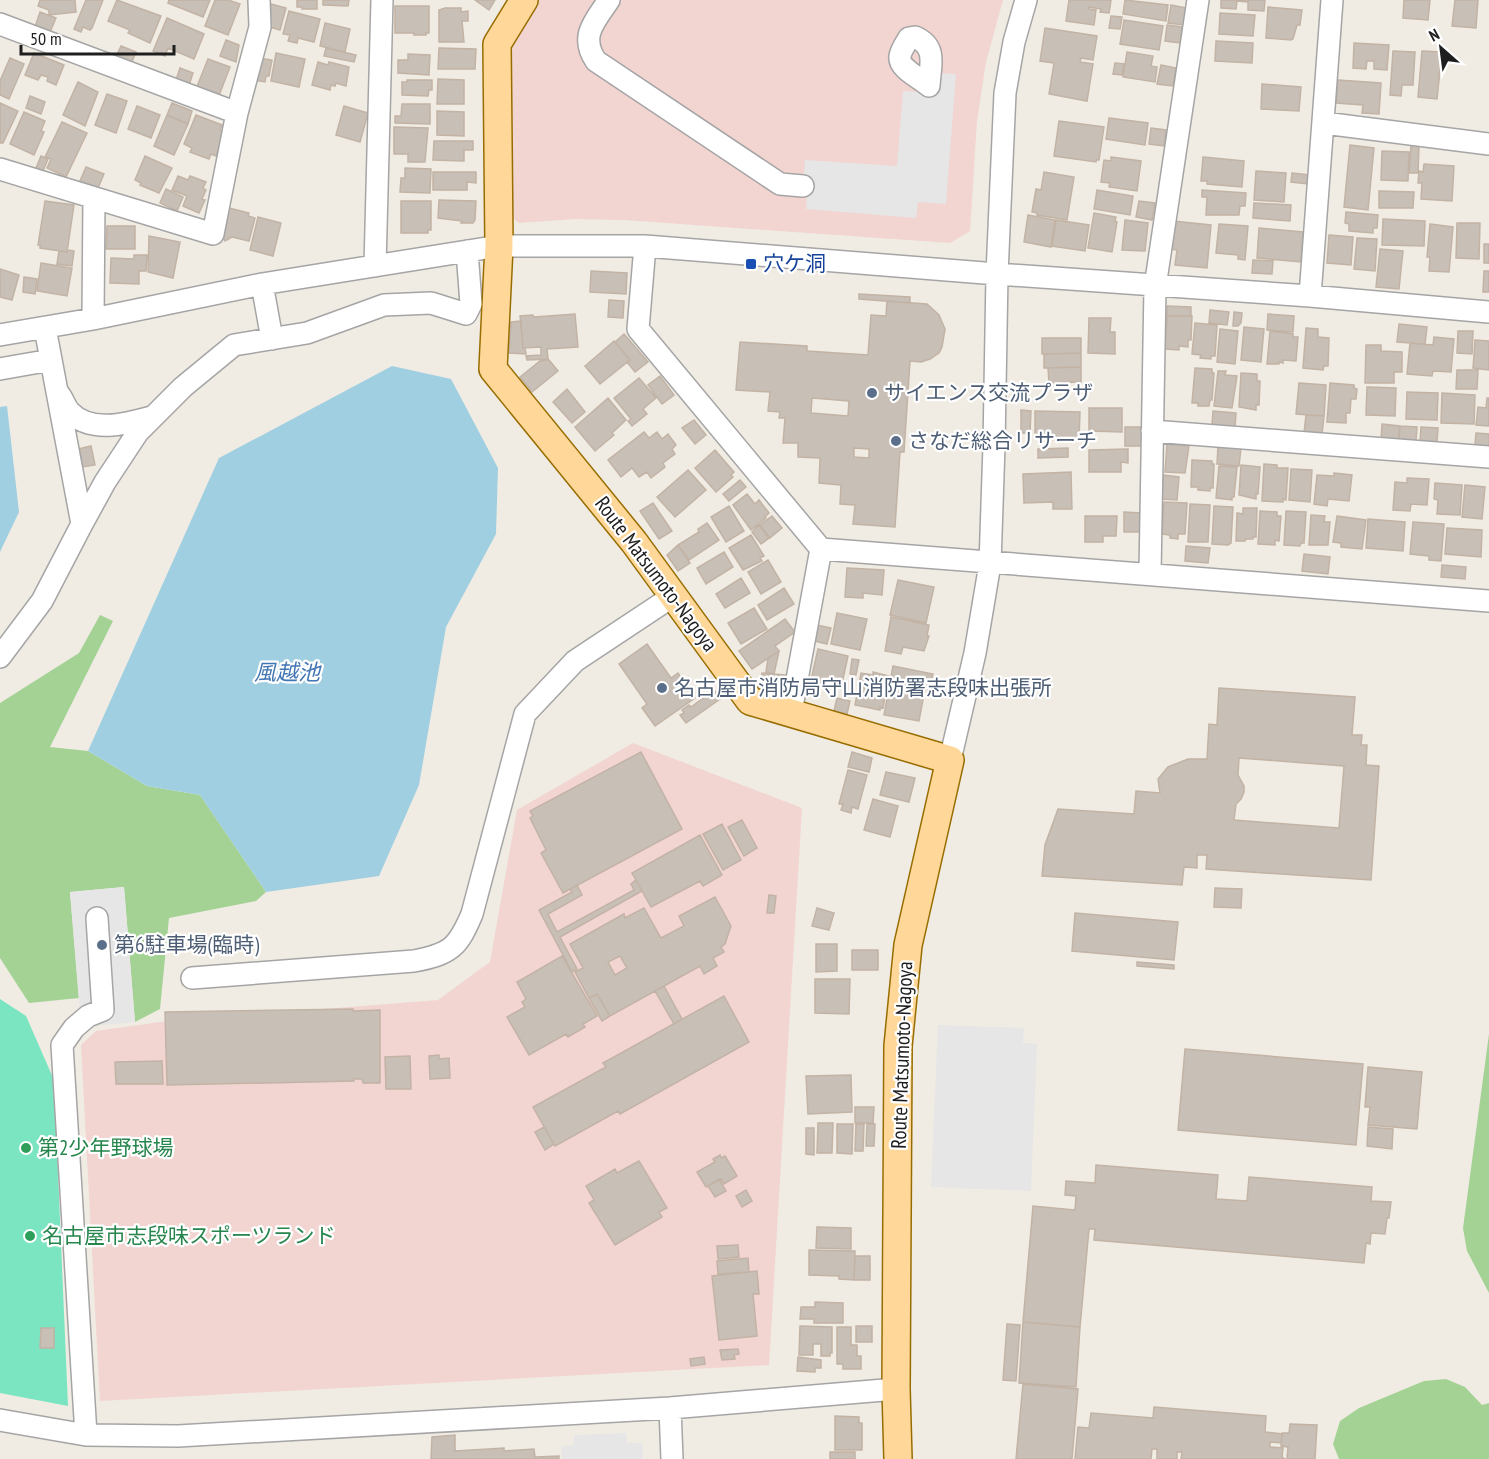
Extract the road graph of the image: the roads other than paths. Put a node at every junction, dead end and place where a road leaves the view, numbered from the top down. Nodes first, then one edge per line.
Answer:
1 (260, 0) edge
2 (382, 0) edge
3 (524, 0) edge
4 (609, 0) edge
5 (1026, 0) edge
6 (1198, 0) edge
7 (1332, 0) edge
8 (0, 24) edge
9 (237, 113) junction
10 (1324, 123) junction
11 (1489, 144) edge
12 (0, 169) edge
13 (803, 186) dead end
14 (94, 198) junction
15 (499, 246) junction
16 (645, 246) junction
17 (467, 251) junction
18 (375, 266) junction
19 (997, 274) junction
20 (262, 284) junction
21 (1155, 287) junction
22 (1310, 296) junction
23 (1489, 312) edge
24 (93, 319) junction
25 (45, 327) junction
26 (0, 336) edge
27 (272, 339) junction
28 (51, 360) junction
29 (0, 369) edge
30 (56, 388) junction
31 (154, 416) junction
32 (1152, 431) junction
33 (1489, 457) edge
34 (82, 524) junction
35 (821, 549) junction
36 (990, 564) junction
37 (1150, 574) junction
38 (673, 596) junction
39 (1489, 602) edge
40 (0, 657) edge
41 (791, 712) junction
42 (950, 760) junction
43 (97, 918) dead end
44 (192, 978) dead end
45 (896, 1389) junction
46 (670, 1408) junction
47 (0, 1420) edge
48 (86, 1435) junction
49 (672, 1459) edge
50 (898, 1459) edge

1 - 9 street
2 - 18 street
3 - 15 main road, Route Matsumoto-Nagoya
4 - 13 street
5 - 19 street
6 - 21 street
7 - 10 street
8 - 9 street
9 - 14 street
10 - 11 street
10 - 22 street
12 - 14 street
14 - 24 street
15 - 16 street
15 - 17 street
15 - 38 main road, Route Matsumoto-Nagoya
16 - 19 street
16 - 35 street
17 - 18 street
17 - 27 street
18 - 20 street
19 - 21 street
19 - 36 street
20 - 24 street
20 - 27 street
21 - 22 street
21 - 32 street
22 - 23 street
24 - 25 street
25 - 26 street
25 - 28 street
27 - 31 street
28 - 29 street
28 - 30 street
30 - 31 street
30 - 34 street
31 - 34 street
32 - 33 street
32 - 37 street
34 - 40 street
35 - 36 street
35 - 41 street
36 - 37 street
36 - 42 street
37 - 39 street
38 - 41 main road, Route Matsumoto-Nagoya
38 - 44 street
41 - 42 main road, Route Matsumoto-Nagoya
42 - 45 main road, Route Matsumoto-Nagoya
43 - 48 street
45 - 46 street
45 - 50 main road, Route Matsumoto-Nagoya
46 - 48 street
46 - 49 street
47 - 48 street

